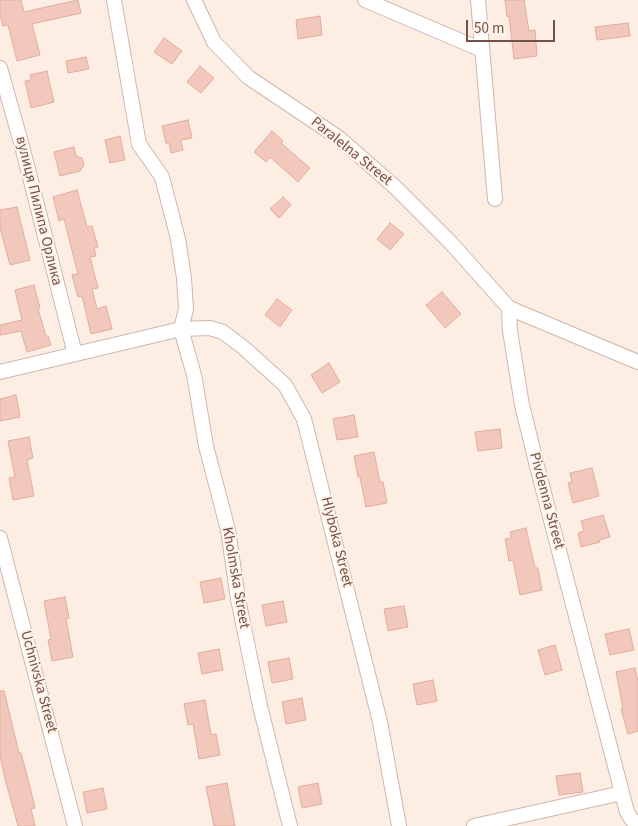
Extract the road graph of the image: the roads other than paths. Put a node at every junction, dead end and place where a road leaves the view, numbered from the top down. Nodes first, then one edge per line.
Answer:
1 (114, 0) edge
2 (194, 0) edge
3 (365, 0) edge
4 (478, 0) edge
5 (482, 50) junction
6 (0, 68) edge
7 (495, 199) dead end
8 (509, 308) junction
9 (180, 329) junction
10 (75, 354) junction
11 (638, 362) edge
12 (0, 372) edge
13 (0, 538) edge
14 (622, 793) junction
15 (638, 823) edge
16 (75, 826) edge
17 (290, 826) edge
18 (399, 826) edge
19 (474, 826) edge

1 - 9 street
2 - 8 street, Paralelna Street
3 - 5 street
4 - 5 street
5 - 7 street
6 - 10 street, вулиця Пилипа Орлика
8 - 11 street
8 - 14 street, Pivdenna Street
9 - 10 street, Hlyboka Street
9 - 17 street, Kholmska Street
9 - 18 street, Hlyboka Street
10 - 12 street, Hlyboka Street
13 - 16 street, Uchnivska Street
14 - 15 street, Pivdenna Street
14 - 19 street

